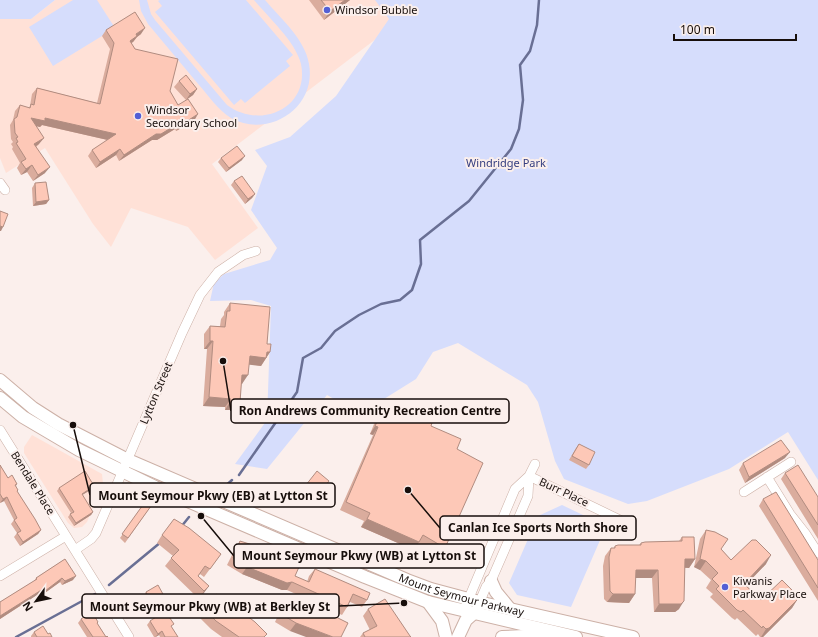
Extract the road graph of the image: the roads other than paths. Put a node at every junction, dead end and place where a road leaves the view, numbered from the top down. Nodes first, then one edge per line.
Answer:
1 (256, 251) dead end
2 (0, 380) edge
3 (0, 398) edge
4 (0, 430) edge
5 (128, 460) junction
6 (791, 462) dead end
7 (535, 464) dead end
8 (123, 471) junction
9 (529, 476) junction
10 (768, 477) junction
11 (744, 492) dead end
12 (620, 520) dead end
13 (66, 536) junction
14 (75, 550) junction
15 (818, 553) edge
16 (0, 576) edge
17 (491, 581) junction
18 (428, 602) junction
19 (470, 609) junction
20 (510, 609) junction
21 (573, 636) edge
22 (129, 637) edge
23 (446, 637) edge
24 (458, 637) edge
25 (502, 637) edge
26 (633, 637) edge

1 - 5 street, Lytton Street
2 - 5 main road, Mount Seymour Parkway
3 - 8 main road, Mount Seymour Parkway
4 - 13 street, Bendale Place
5 - 8 street, Lytton Street
5 - 19 main road, Mount Seymour Parkway
6 - 10 street
7 - 9 street
8 - 14 street, Lytton Street
8 - 18 main road, Mount Seymour Parkway
9 - 12 street, Burr Place
9 - 17 street
9 - 19 street
10 - 11 street
10 - 15 street
13 - 14 street, Bendale Place
13 - 16 street
14 - 22 street, Bendale Place
17 - 19 street
17 - 20 main road
18 - 19 main road, Mount Seymour Parkway
18 - 23 main road
19 - 20 main road, Mount Seymour Parkway
19 - 21 main road, Mount Seymour Parkway
19 - 24 main road
20 - 26 main road, Mount Seymour Parkway
21 - 25 main road

